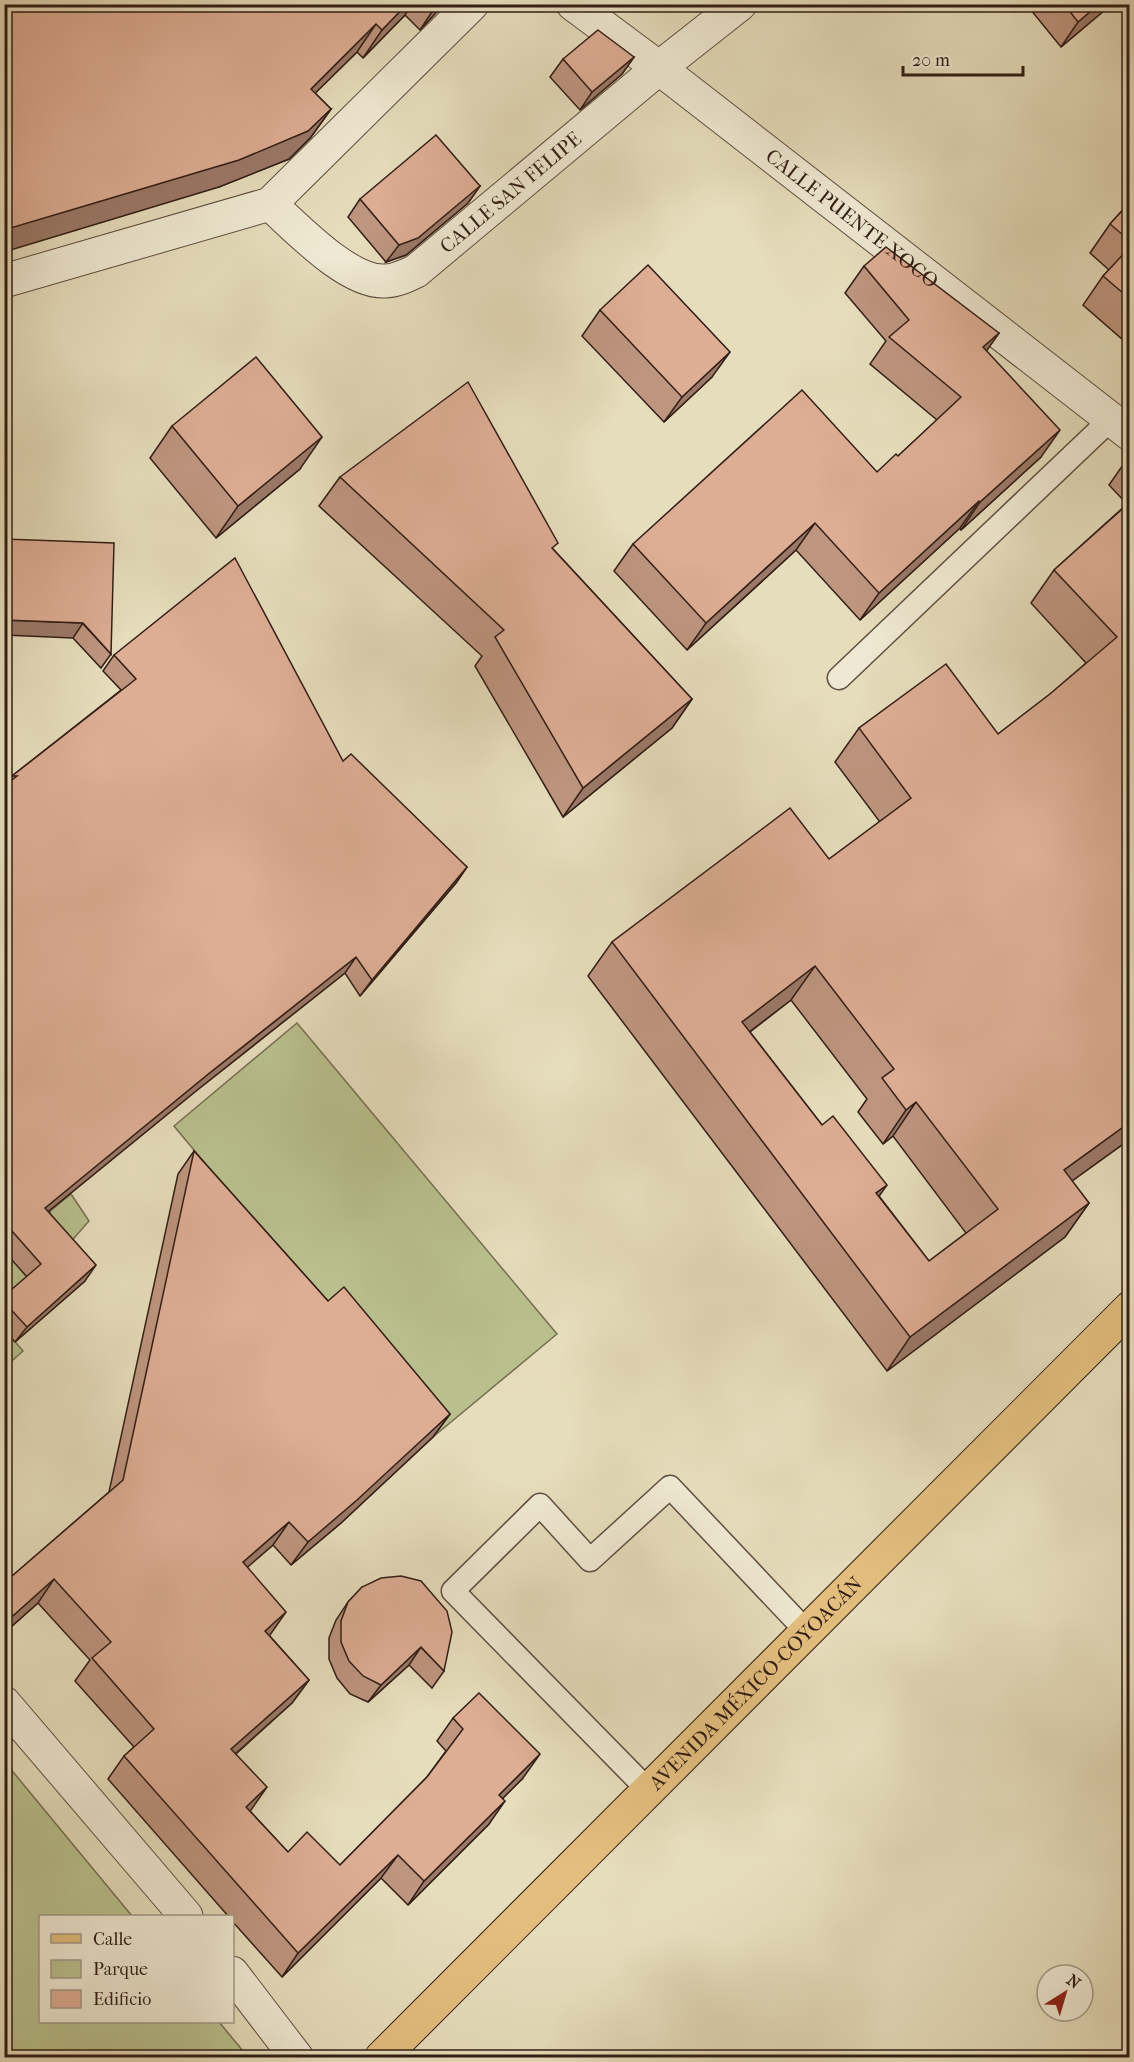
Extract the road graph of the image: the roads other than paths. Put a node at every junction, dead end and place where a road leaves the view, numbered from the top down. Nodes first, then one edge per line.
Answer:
1 (472, 4) edge
2 (573, 4) edge
3 (740, 4) edge
4 (659, 68) junction
5 (270, 204) junction
6 (4, 281) edge
7 (1120, 427) edge
8 (839, 678) dead end
9 (1130, 1308) edge
10 (807, 1631) junction
11 (4, 1703) edge
12 (648, 1790) junction
13 (184, 1915) edge
14 (234, 1977) edge
15 (297, 2058) edge
16 (381, 2058) edge

1 - 5 street
2 - 4 street, CALLE PUENTE XOCO
3 - 4 street, CALLE SAN FELIPE
4 - 5 street, CALLE SAN FELIPE
4 - 7 street, CALLE PUENTE XOCO
5 - 6 street
7 - 8 lane
9 - 10 main road, AVENIDA MÉXICO-COYOACÁN
10 - 12 main road, AVENIDA MÉXICO-COYOACÁN
10 - 12 lane
11 - 13 street
12 - 16 main road, AVENIDA MÉXICO-COYOACÁN
14 - 15 street

